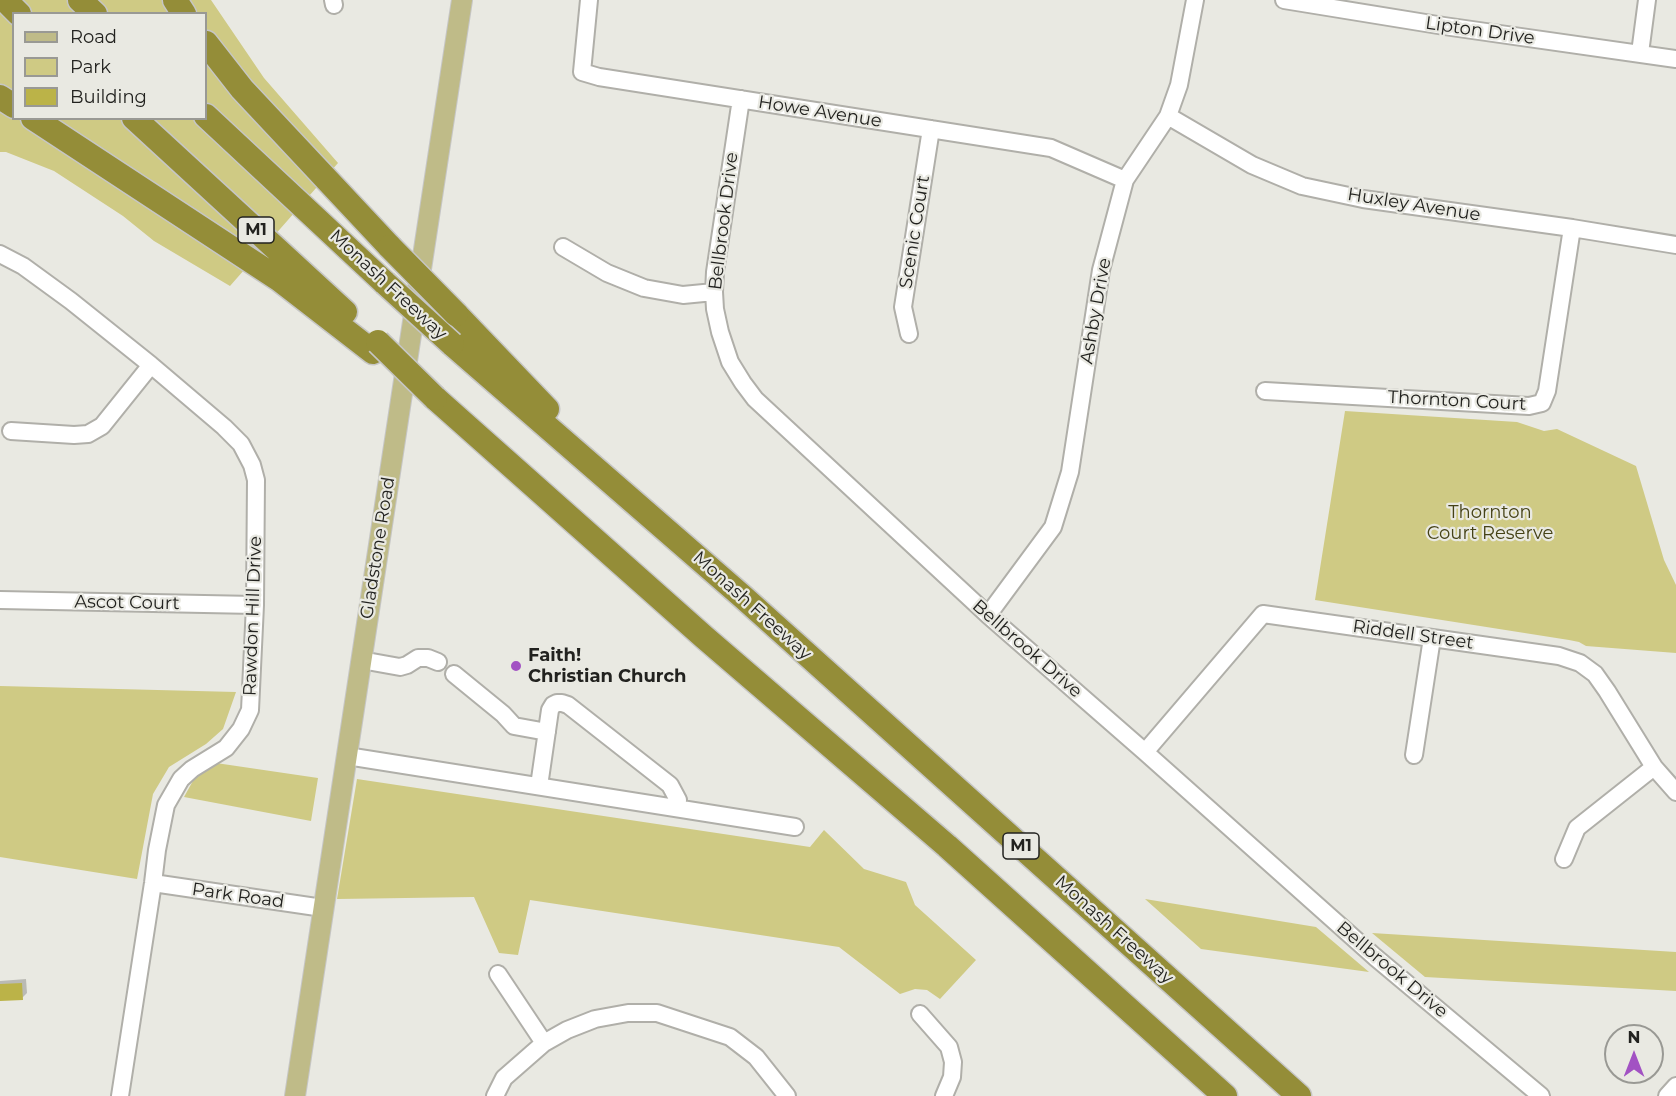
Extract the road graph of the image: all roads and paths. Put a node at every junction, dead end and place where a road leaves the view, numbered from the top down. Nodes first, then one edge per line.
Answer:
1 (5, 0) edge
2 (80, 0) edge
3 (462, 0) edge
4 (589, 0) edge
5 (1195, 0) edge
6 (1284, 0) edge
7 (1647, 0) edge
8 (18, 12) edge
9 (93, 12) edge
10 (207, 44) edge
11 (1640, 53) junction
12 (1676, 59) edge
13 (741, 99) junction
14 (1168, 116) junction
15 (207, 117) edge
16 (36, 120) edge
17 (136, 120) edge
18 (930, 129) junction
19 (1125, 180) junction
20 (1572, 228) junction
21 (1676, 245) edge
22 (563, 247) dead end
23 (0, 254) edge
24 (714, 292) junction
25 (909, 334) dead end
26 (375, 347) junction
27 (152, 365) junction
28 (1265, 392) dead end
29 (11, 432) dead end
30 (628, 497) junction
31 (0, 600) edge
32 (255, 605) junction
33 (988, 615) junction
34 (1432, 638) junction
35 (362, 660) junction
36 (438, 662) dead end
37 (454, 674) dead end
38 (547, 732) junction
39 (1145, 752) junction
40 (1414, 755) dead end
41 (347, 756) junction
42 (1654, 766) junction
43 (539, 786) junction
44 (1676, 792) edge
45 (677, 808) junction
46 (795, 827) dead end
47 (1564, 859) dead end
48 (153, 883) junction
49 (323, 908) junction
50 (498, 974) dead end
51 (920, 1014) dead end
52 (544, 1043) junction
53 (1676, 1086) edge
54 (120, 1096) edge
55 (295, 1096) edge
56 (495, 1096) edge
57 (787, 1096) edge
58 (944, 1096) edge
59 (1225, 1096) edge
60 (1299, 1096) edge
61 (1541, 1096) edge
62 (1667, 1096) edge

1 - 8 highway
2 - 9 highway
3 - 35 main road, Gladstone Road
4 - 13 street, Howe Avenue
5 - 14 street, Ashby Drive
6 - 11 street, Lipton Drive
7 - 11 street
10 - 30 highway, bridge
11 - 12 street, Lipton Drive
13 - 18 street, Howe Avenue
13 - 24 street, Bellbrook Drive
14 - 19 street, Ashby Drive
14 - 20 street, Huxley Avenue
15 - 30 highway, Monash Freeway / M1, bridge
16 - 26 highway
17 - 26 highway, M1
18 - 19 street, Howe Avenue
18 - 25 street, Scenic Court
19 - 33 street, Ashby Drive
20 - 21 street, Huxley Avenue
20 - 28 street, Thornton Court
22 - 24 street
23 - 27 street, Rawdon Hill Drive
24 - 33 street, Bellbrook Drive
26 - 59 highway, bridge
27 - 29 street
27 - 32 street, Rawdon Hill Drive
30 - 60 highway, Monash Freeway / M1
31 - 32 street, Ascot Court
32 - 48 street, Rawdon Hill Drive
33 - 39 street, Bellbrook Drive
34 - 39 street, Riddell Street
34 - 40 street
34 - 42 street, Riddell Street
35 - 36 street
35 - 41 main road, Gladstone Road
37 - 38 street
38 - 43 street
38 - 45 street
39 - 61 street, Bellbrook Drive
41 - 43 street
41 - 49 main road, Gladstone Road
42 - 44 street, Riddell Street
42 - 47 street
43 - 45 street
45 - 46 street
48 - 49 street, Park Road
48 - 54 street, Rawdon Hill Drive
49 - 55 main road, Gladstone Road
50 - 52 street
51 - 58 street
52 - 56 street
52 - 57 street
53 - 62 street

